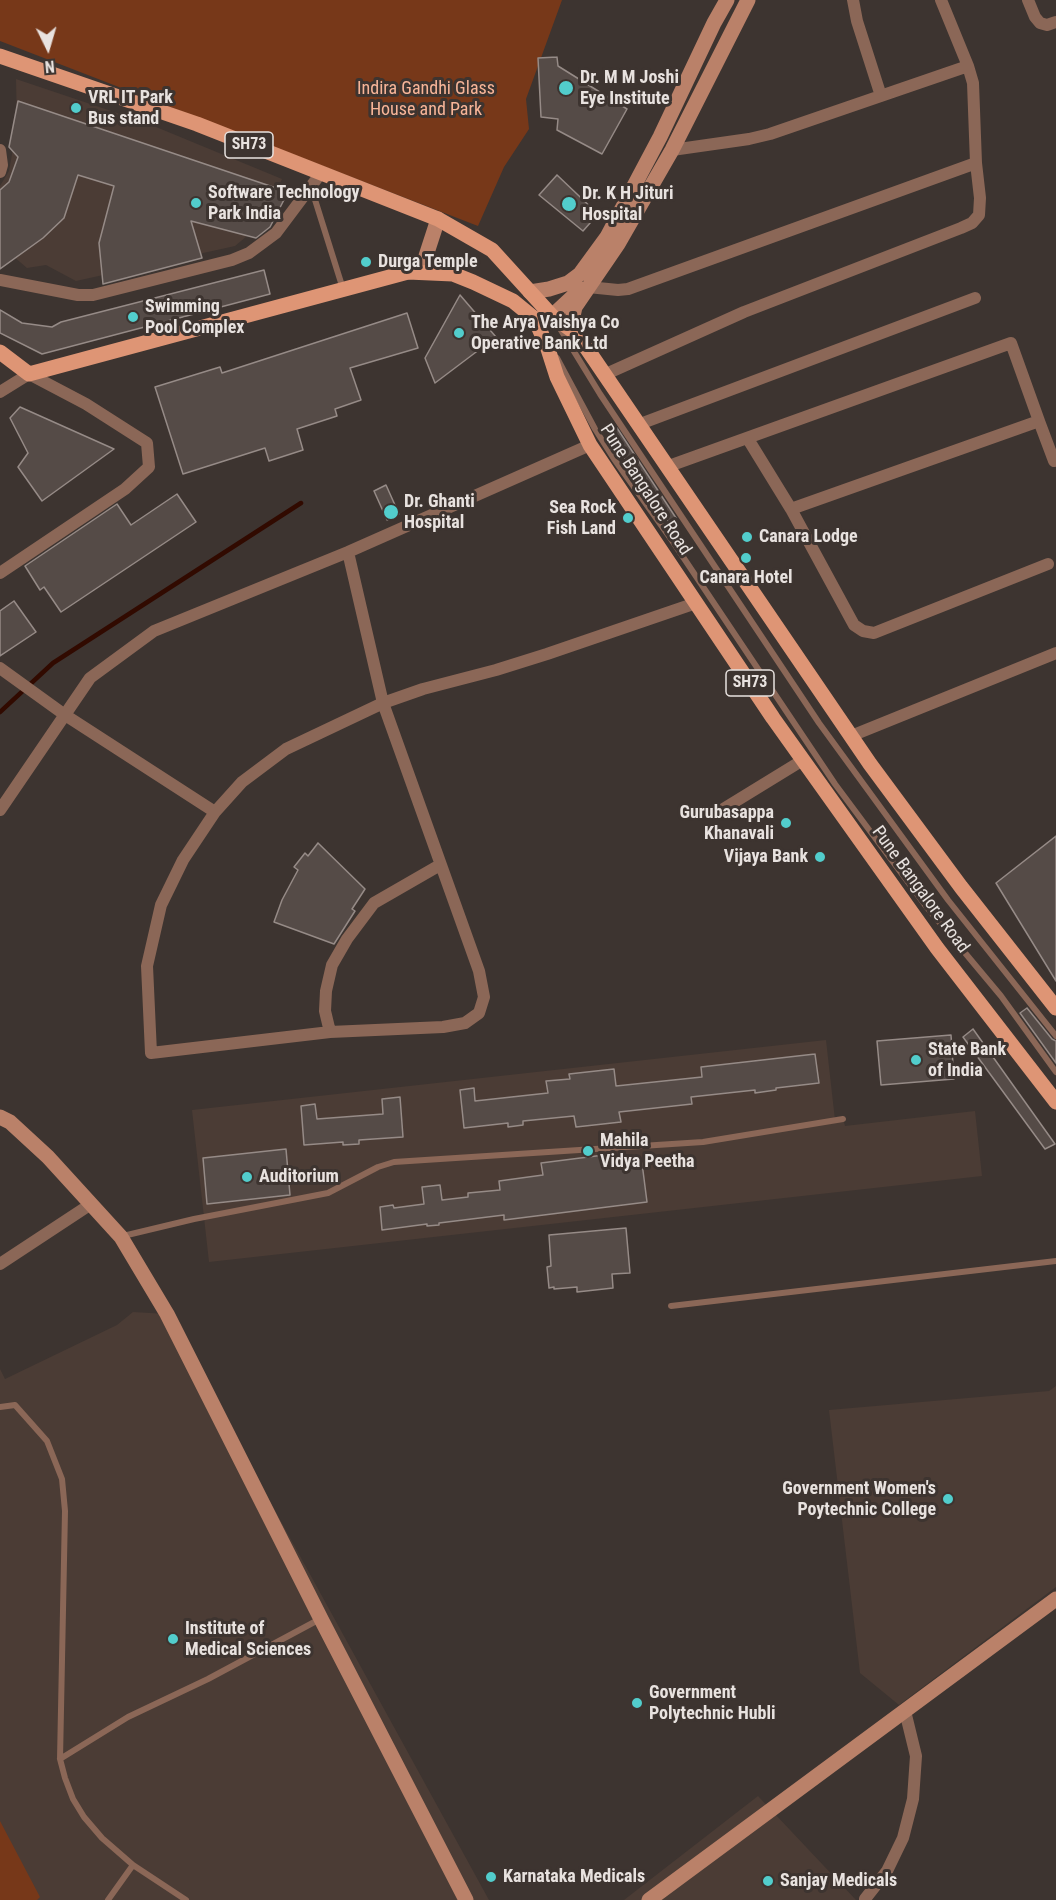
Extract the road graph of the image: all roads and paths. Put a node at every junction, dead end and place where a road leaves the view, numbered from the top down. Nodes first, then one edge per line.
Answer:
1 (727, 0) edge
2 (748, 0) edge
3 (853, 0) edge
4 (941, 0) edge
5 (1028, 0) edge
6 (1056, 22) edge
7 (0, 56) edge
8 (968, 66) junction
9 (881, 96) junction
10 (0, 150) edge
11 (672, 150) junction
12 (976, 163) junction
13 (0, 172) edge
14 (321, 173) junction
15 (311, 187) junction
16 (438, 219) junction
17 (593, 268) junction
18 (408, 272) junction
19 (0, 280) edge
20 (588, 287) junction
21 (343, 289) junction
22 (530, 292) junction
23 (975, 298) dead end
24 (552, 316) junction
25 (535, 319) junction
26 (578, 334) junction
27 (0, 352) edge
28 (29, 374) junction
29 (606, 374) junction
30 (0, 392) edge
31 (1039, 421) junction
32 (640, 424) junction
33 (748, 439) junction
34 (590, 445) junction
35 (1056, 460) edge
36 (669, 466) junction
37 (791, 509) junction
38 (348, 552) junction
39 (1048, 564) dead end
40 (0, 573) edge
41 (696, 603) junction
42 (1056, 653) edge
43 (0, 668) edge
44 (383, 703) junction
45 (65, 715) junction
46 (851, 736) junction
47 (803, 760) junction
48 (0, 810) edge
49 (215, 812) junction
50 (715, 814) dead end
51 (440, 865) junction
52 (1056, 1008) edge
53 (330, 1032) junction
54 (1056, 1036) edge
55 (1056, 1072) edge
56 (1056, 1102) edge
57 (0, 1117) edge
58 (843, 1119) dead end
59 (91, 1204) junction
60 (121, 1237) junction
61 (1056, 1261) edge
62 (0, 1264) edge
63 (671, 1306) dead end
64 (0, 1407) edge
65 (1056, 1599) edge
66 (321, 1619) junction
67 (905, 1711) junction
68 (60, 1759) junction
69 (133, 1865) junction
70 (865, 1899) edge
71 (108, 1900) edge
72 (186, 1900) edge
73 (466, 1900) edge
74 (649, 1900) edge

1 - 17 street
2 - 11 street
3 - 9 street
4 - 8 street
5 - 6 street
7 - 14 main road, SH73
8 - 9 street
8 - 12 street
9 - 11 street
10 - 13 street
11 - 17 street
12 - 20 street
12 - 29 street
14 - 15 street
14 - 16 main road, SH73
15 - 19 street
15 - 21 lane
16 - 18 street
16 - 22 main road, Pune Bangalore Road / SH73
17 - 20 street
17 - 22 street
17 - 24 street
18 - 21 main road, Pune Bangalore Road / SH73
18 - 25 main road, Pune Bangalore Road / SH73
20 - 26 street
21 - 28 main road, Pune Bangalore Road / SH73
22 - 24 main road, Pune Bangalore Road / SH73
23 - 32 street
24 - 25 street
24 - 26 main road, Pune Bangalore Road / SH73
24 - 54 lane
25 - 34 main road, Pune Bangalore Road / SH73
25 - 55 lane
26 - 29 main road, Pune Bangalore Road / SH73
27 - 28 main road
28 - 30 street
28 - 40 street
29 - 32 main road, Pune Bangalore Road / SH73
31 - 33 street
31 - 35 street
31 - 37 street
32 - 36 main road, Pune Bangalore Road / SH73
33 - 36 street
33 - 37 street
34 - 38 street
34 - 41 main road, Pune Bangalore Road / SH73
36 - 46 main road, Pune Bangalore Road / SH73
37 - 39 street
38 - 44 street
38 - 45 street
41 - 44 street
41 - 47 main road, Pune Bangalore Road / SH73
42 - 46 street
43 - 45 street
44 - 49 street
44 - 51 street
45 - 48 street
45 - 49 street
46 - 52 main road, Pune Bangalore Road / SH73
47 - 50 street
47 - 56 main road, Pune Bangalore Road / SH73
49 - 53 street
51 - 53 street
51 - 53 street
57 - 59 street
58 - 60 lane
59 - 60 street
59 - 62 street
60 - 66 street
61 - 63 lane
64 - 68 lane
65 - 67 street
66 - 68 lane
66 - 73 street
67 - 70 street
67 - 74 street
68 - 69 lane
69 - 71 lane
69 - 72 lane

